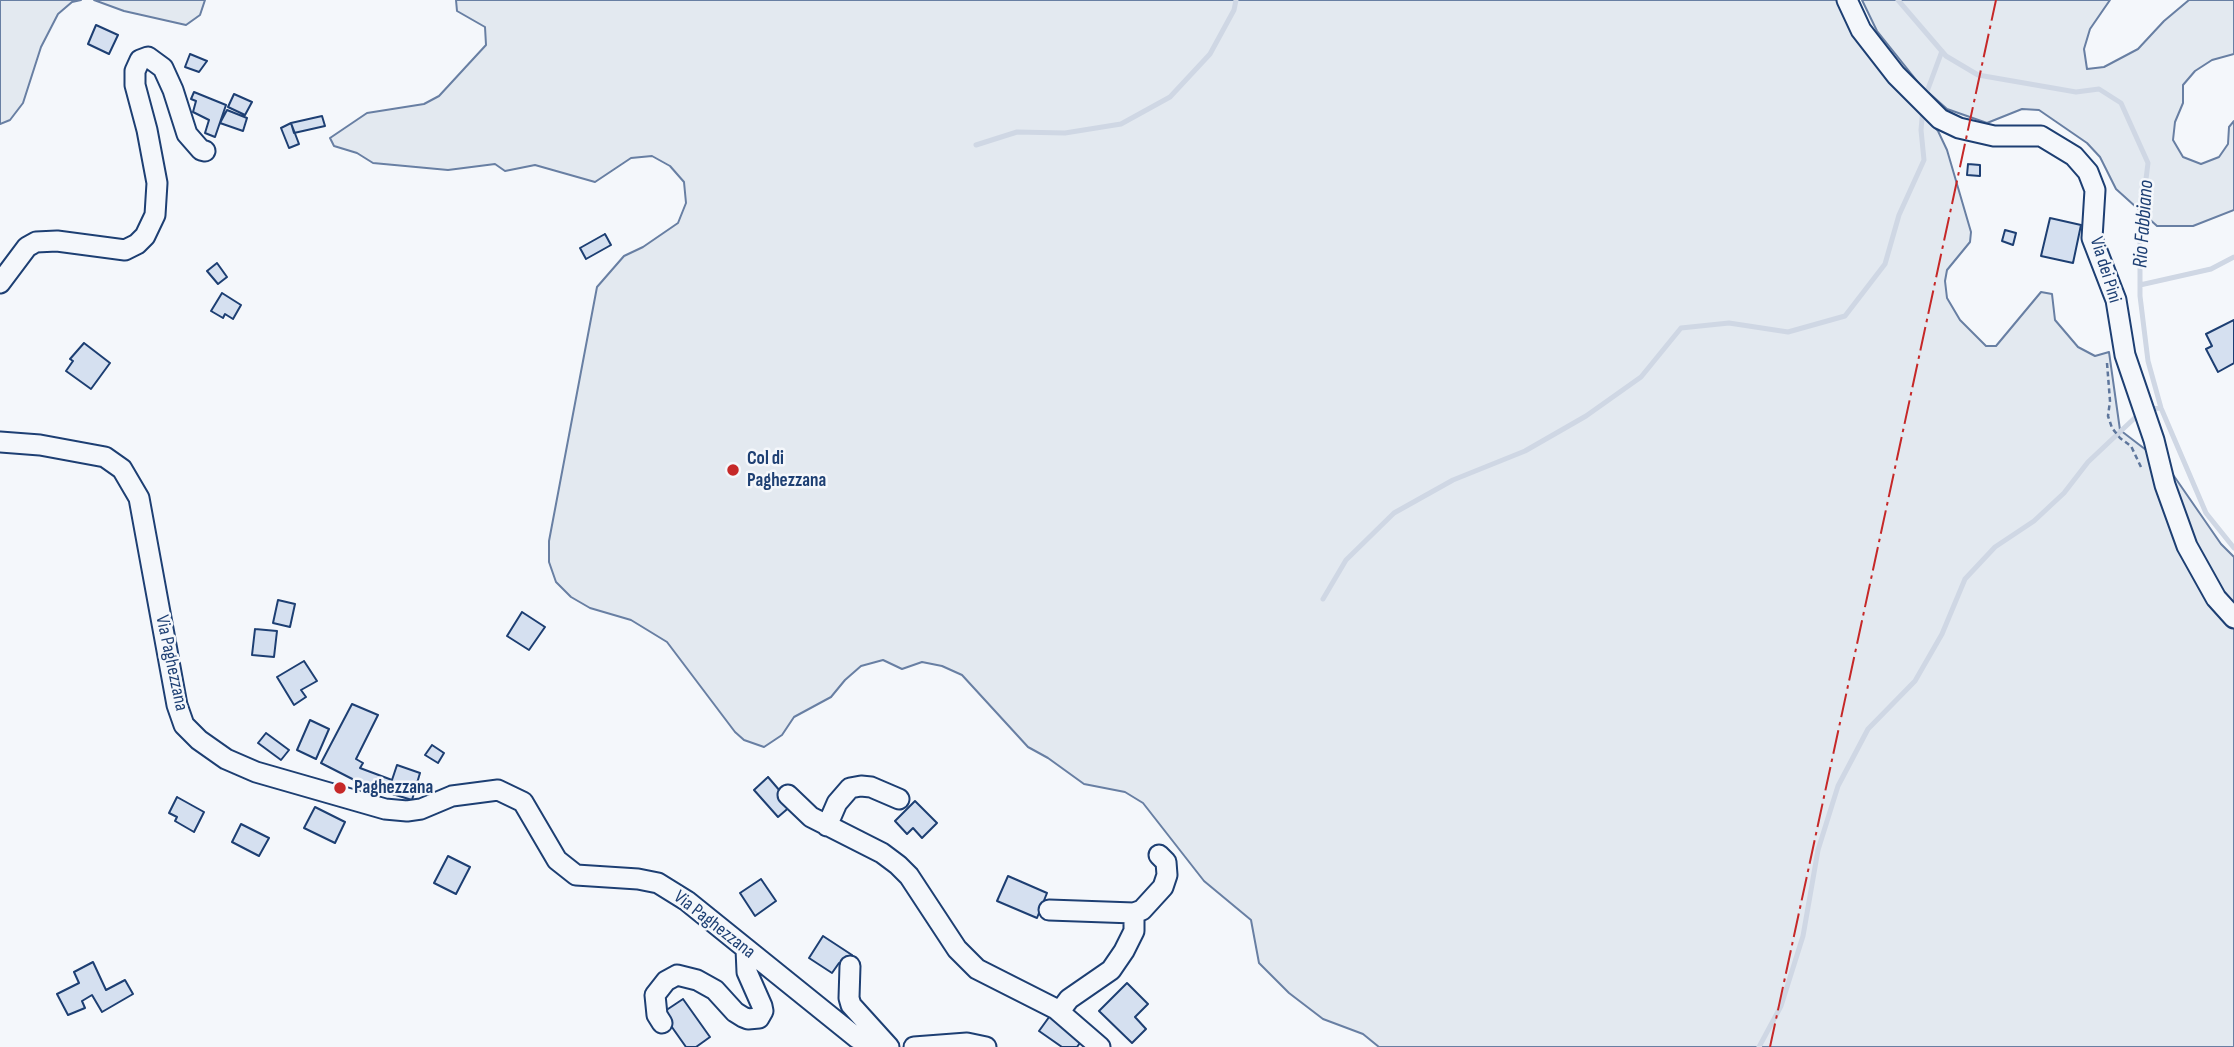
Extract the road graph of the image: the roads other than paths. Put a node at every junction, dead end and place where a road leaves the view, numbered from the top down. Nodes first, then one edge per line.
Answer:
1 (1847, 0) edge
2 (205, 151) dead end
3 (0, 283) edge
4 (0, 442) edge
5 (2234, 618) edge
6 (788, 795) dead end
7 (899, 799) dead end
8 (827, 826) junction
9 (1159, 855) dead end
10 (1049, 910) dead end
11 (1134, 913) junction
12 (746, 948) junction
13 (850, 966) dead end
14 (1060, 1011) junction
15 (662, 1023) dead end
16 (874, 1047) edge
17 (888, 1047) edge
18 (914, 1047) edge
19 (986, 1047) edge
20 (1100, 1047) edge

1 - 5 street, Via dei Pini
2 - 3 street
4 - 12 street, Via Paghezzana
6 - 8 street
7 - 8 street
8 - 14 street
9 - 11 street
10 - 11 street
11 - 14 street
12 - 15 street
12 - 16 street, Via Paghezzana
13 - 17 street
14 - 20 street
18 - 19 street

